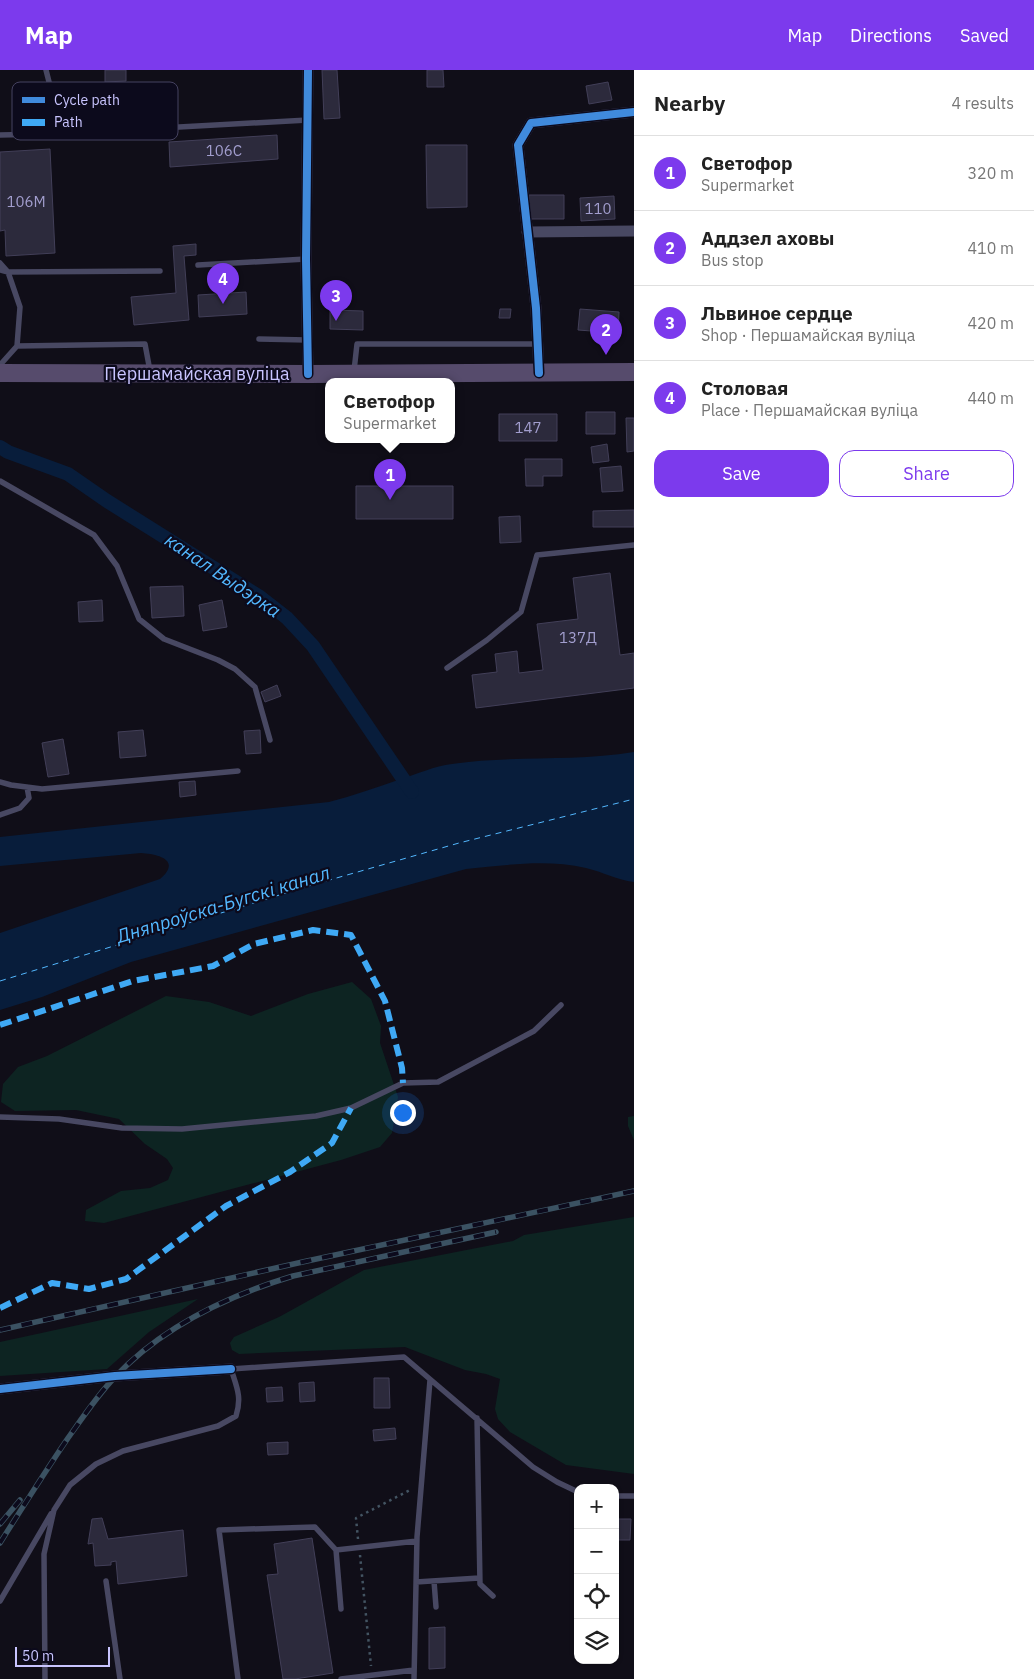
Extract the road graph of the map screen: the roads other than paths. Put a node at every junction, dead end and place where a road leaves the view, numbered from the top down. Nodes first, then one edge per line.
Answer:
1 (308, 70) edge
2 (634, 112) edge
3 (308, 120) junction
4 (178, 127) edge
5 (634, 231) edge
6 (528, 232) junction
7 (306, 259) junction
8 (0, 264) edge
9 (198, 264) dead end
10 (0, 270) edge
11 (160, 271) dead end
12 (8, 272) junction
13 (259, 340) dead end
14 (307, 340) junction
15 (538, 344) junction
16 (17, 346) junction
17 (0, 365) edge
18 (634, 372) edge
19 (0, 373) edge
20 (150, 373) junction
21 (354, 373) junction
22 (539, 373) junction
23 (308, 374) junction
24 (0, 481) edge
25 (634, 546) edge
26 (447, 668) dead end
27 (270, 740) dead end
28 (238, 771) dead end
29 (0, 782) edge
30 (27, 787) junction
31 (0, 815) edge
32 (561, 1005) dead end
33 (0, 1117) edge
34 (231, 1369) junction
35 (430, 1380) junction
36 (0, 1389) edge
37 (477, 1418) junction
38 (574, 1490) edge
39 (619, 1496) edge
40 (634, 1496) edge
41 (54, 1510) junction
42 (417, 1541) junction
43 (336, 1550) junction
44 (480, 1578) junction
45 (106, 1581) dead end
46 (434, 1581) junction
47 (416, 1582) junction
48 (493, 1596) dead end
49 (0, 1601) edge
50 (436, 1607) dead end
51 (341, 1609) dead end
52 (414, 1670) junction
53 (44, 1679) edge
54 (120, 1679) edge
55 (238, 1679) edge
56 (341, 1679) edge
57 (414, 1679) edge

1 - 3 street
2 - 6 street
3 - 4 lane
3 - 7 street
5 - 6 street
6 - 15 street
7 - 9 lane
7 - 14 street
8 - 12 lane
10 - 12 lane
11 - 12 lane
12 - 16 lane
13 - 14 lane
14 - 23 street
15 - 21 lane
15 - 22 street
16 - 17 lane
16 - 20 lane
18 - 22 main road, Першамайская вуліца
19 - 20 main road, Першамайская вуліца
20 - 23 main road, Першамайская вуліца
21 - 22 main road, Першамайская вуліца
21 - 23 main road, Першамайская вуліца
24 - 27 lane
25 - 26 lane
28 - 30 lane
29 - 30 lane
30 - 31 lane
32 - 33 lane
34 - 35 lane
34 - 36 street
34 - 41 lane
35 - 37 lane
35 - 42 lane
37 - 38 lane
37 - 44 lane
39 - 40 lane
41 - 49 lane
41 - 53 lane
42 - 43 lane
42 - 47 lane
43 - 51 lane
43 - 55 lane
44 - 46 lane
44 - 48 lane
45 - 54 lane
46 - 47 lane
46 - 50 lane
47 - 52 lane
52 - 56 lane
52 - 57 lane

